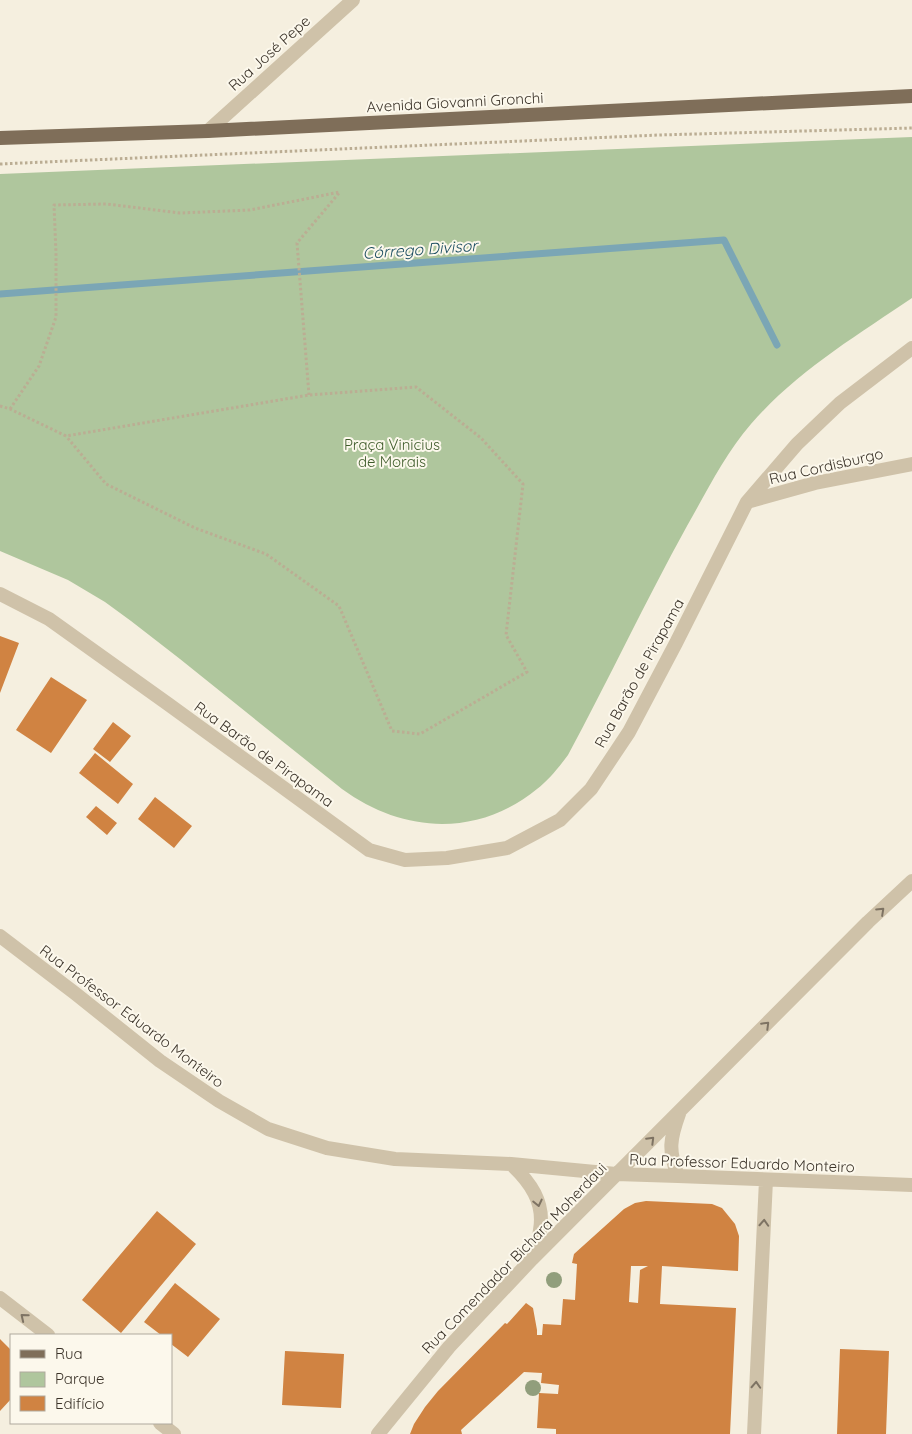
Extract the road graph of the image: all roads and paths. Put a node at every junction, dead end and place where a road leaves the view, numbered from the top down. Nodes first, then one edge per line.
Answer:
1 (352, 0) edge
2 (912, 96) edge
3 (912, 128) edge
4 (208, 131) junction
5 (0, 138) edge
6 (0, 164) edge
7 (912, 348) edge
8 (309, 395) junction
9 (0, 406) edge
10 (10, 409) junction
11 (66, 436) junction
12 (912, 464) edge
13 (747, 502) junction
14 (0, 594) edge
15 (912, 881) edge
16 (0, 936) edge
17 (680, 1111) junction
18 (511, 1164) junction
19 (616, 1174) junction
20 (678, 1176) junction
21 (766, 1180) junction
22 (912, 1185) edge
23 (532, 1259) junction
24 (0, 1298) edge
25 (47, 1334) edge
26 (161, 1424) edge
27 (174, 1434) edge
28 (378, 1434) edge
29 (754, 1434) edge

1 - 4 street, Rua José Pepe
2 - 4 main road, Avenida Giovanni Gronchi
3 - 6 path
4 - 5 main road, Avenida Giovanni Gronchi
7 - 13 street, Rua Barão de Pirapama
8 - 10 path
8 - 11 path
8 - 11 path
9 - 10 path
10 - 11 path
12 - 13 street, Rua Cordisburgo
13 - 14 street, Rua Barão de Pirapama
17 -> 15 street, Rua Comendador Bichara Moherdaui
16 - 18 street, Rua Professor Eduardo Monteiro
19 -> 17 street, Rua Comendador Bichara Moherdaui
17 - 20 street, Rua Comendador Bichara Moherdaui
18 - 19 street, Rua Professor Eduardo Monteiro
18 -> 23 street
19 - 20 street, Rua Professor Eduardo Monteiro
19 - 23 street, Rua Comendador Bichara Moherdaui
20 - 21 street, Rua Professor Eduardo Monteiro
21 - 22 street, Rua Professor Eduardo Monteiro
29 -> 21 street
23 - 28 street, Rua Comendador Bichara Moherdaui
25 -> 24 street
26 - 27 street

